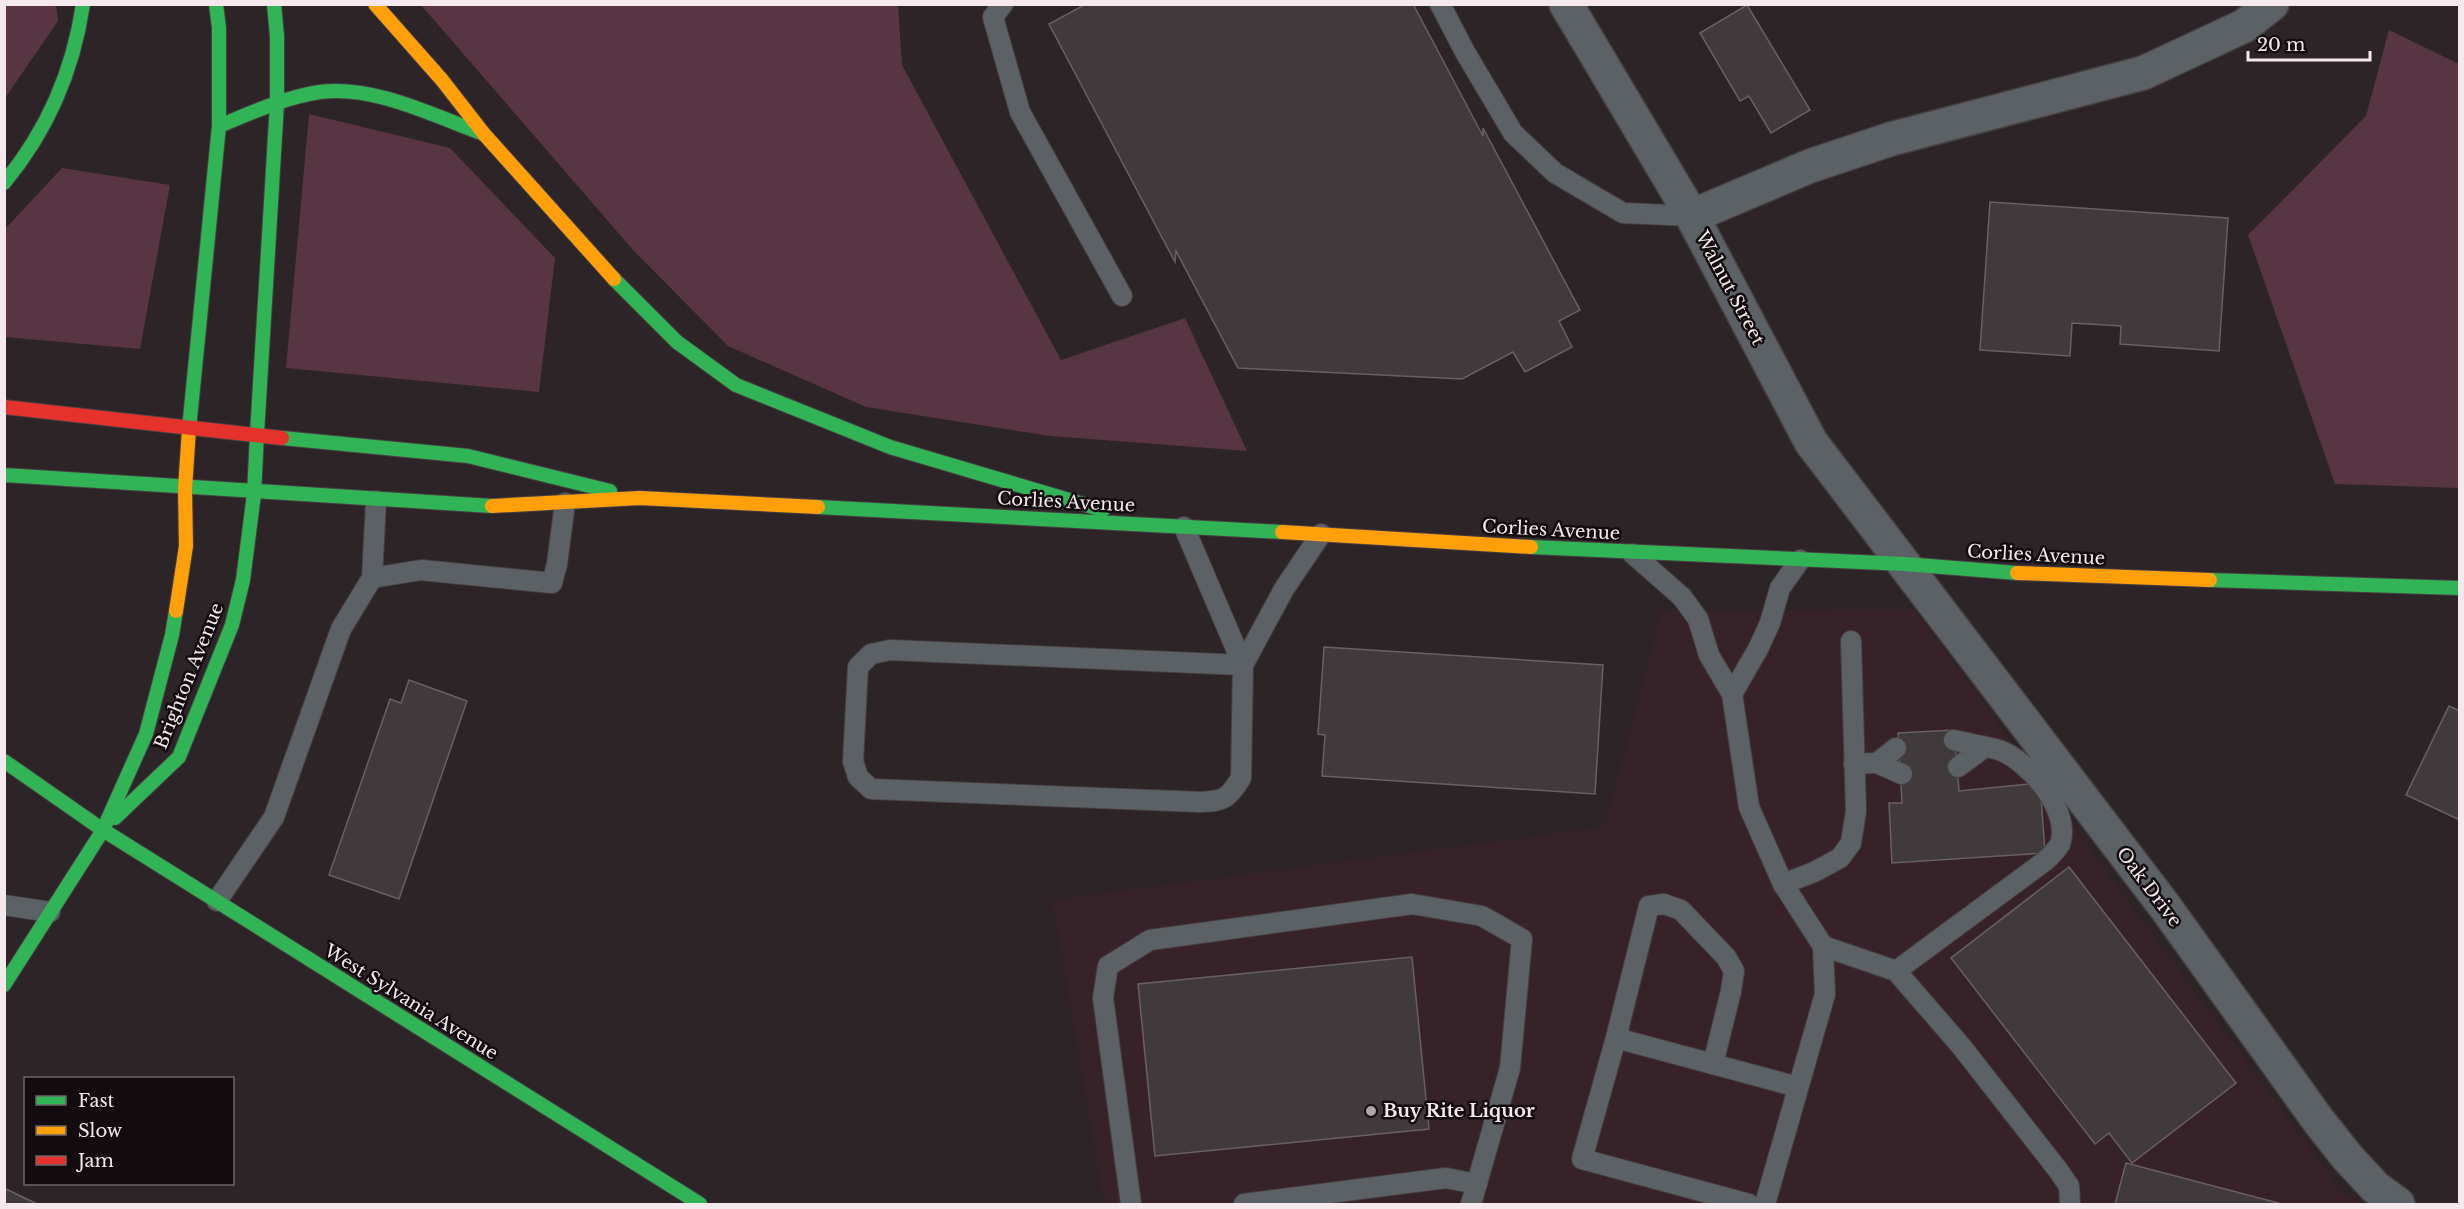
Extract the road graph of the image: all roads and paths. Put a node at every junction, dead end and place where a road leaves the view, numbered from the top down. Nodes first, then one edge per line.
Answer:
1 (82, 4) edge
2 (216, 4) edge
3 (274, 4) edge
4 (375, 4) edge
5 (1003, 4) edge
6 (1440, 4) edge
7 (1566, 4) edge
8 (2272, 4) edge
9 (277, 103) junction
10 (219, 126) junction
11 (484, 134) junction
12 (4, 183) edge
13 (1692, 216) junction
14 (1122, 296) dead end
15 (4, 407) edge
16 (189, 429) junction
17 (257, 434) junction
18 (4, 475) edge
19 (185, 489) junction
20 (254, 494) junction
21 (640, 498) junction
22 (376, 501) junction
23 (565, 503) junction
24 (1154, 525) junction
25 (1184, 527) junction
26 (1322, 534) junction
27 (1632, 553) junction
28 (1800, 560) junction
29 (1905, 564) junction
30 (372, 578) junction
31 (2460, 588) edge
32 (1851, 642) dead end
33 (1243, 665) junction
34 (1732, 694) junction
35 (1954, 740) dead end
36 (1985, 747) junction
37 (1896, 748) dead end
38 (4, 761) edge
39 (1877, 763) junction
40 (1854, 764) junction
41 (1958, 767) dead end
42 (1902, 774) dead end
43 (103, 830) junction
44 (1783, 884) junction
45 (217, 901) junction
46 (4, 905) edge
47 (50, 912) junction
48 (1823, 946) junction
49 (1896, 971) junction
50 (4, 985) edge
51 (1616, 1038) junction
52 (1713, 1064) junction
53 (1798, 1087) junction
54 (1477, 1184) junction
55 (700, 1204) edge
56 (1131, 1204) edge
57 (1244, 1204) edge
58 (1471, 1204) edge
59 (1749, 1204) edge
60 (1765, 1204) edge
61 (2070, 1204) edge
62 (2398, 1204) edge

1 - 12 main road
2 - 10 main road, Brighton Avenue
3 - 9 main road, Brighton Avenue
4 - 11 main road
5 - 14 lane
6 - 13 lane
7 - 13 street, Walnut Street
8 - 13 street
9 - 10 main road
9 - 11 main road
9 - 17 main road, Brighton Avenue
10 - 16 main road, Brighton Avenue
11 - 24 main road
13 - 29 street, Walnut Street
15 - 16 main road
16 - 17 main road
16 - 19 main road, Brighton Avenue
17 - 20 main road, Brighton Avenue
17 - 21 main road
18 - 19 main road
19 - 20 main road
19 - 43 main road, Brighton Avenue
20 - 22 main road
20 - 43 main road, Brighton Avenue
21 - 23 main road
21 - 24 main road, Corlies Avenue
22 - 23 main road
22 - 30 lane
23 - 30 lane
24 - 25 main road, Corlies Avenue
25 - 26 main road, Corlies Avenue
25 - 33 lane
26 - 27 main road, Corlies Avenue
26 - 33 lane
27 - 28 main road, Corlies Avenue
27 - 34 lane
28 - 29 main road, Corlies Avenue
28 - 34 lane
29 - 31 main road, Corlies Avenue
29 - 62 street, Oak Drive
30 - 45 lane
32 - 40 lane
33 - 33 lane
34 - 44 lane
35 - 36 lane
36 - 41 lane
36 - 49 lane
37 - 39 lane
38 - 43 main road, West Sylvania Avenue
39 - 40 lane
39 - 42 lane
40 - 44 lane
43 - 45 main road, West Sylvania Avenue
43 - 47 main road, Brighton Avenue
44 - 48 lane
45 - 55 main road, West Sylvania Avenue
46 - 47 lane
47 - 50 main road, Brighton Avenue
48 - 49 lane
48 - 53 lane
49 - 61 lane
51 - 52 lane
51 - 52 lane
51 - 59 lane
52 - 53 lane
53 - 60 lane
54 - 56 lane
54 - 57 lane
54 - 58 lane

